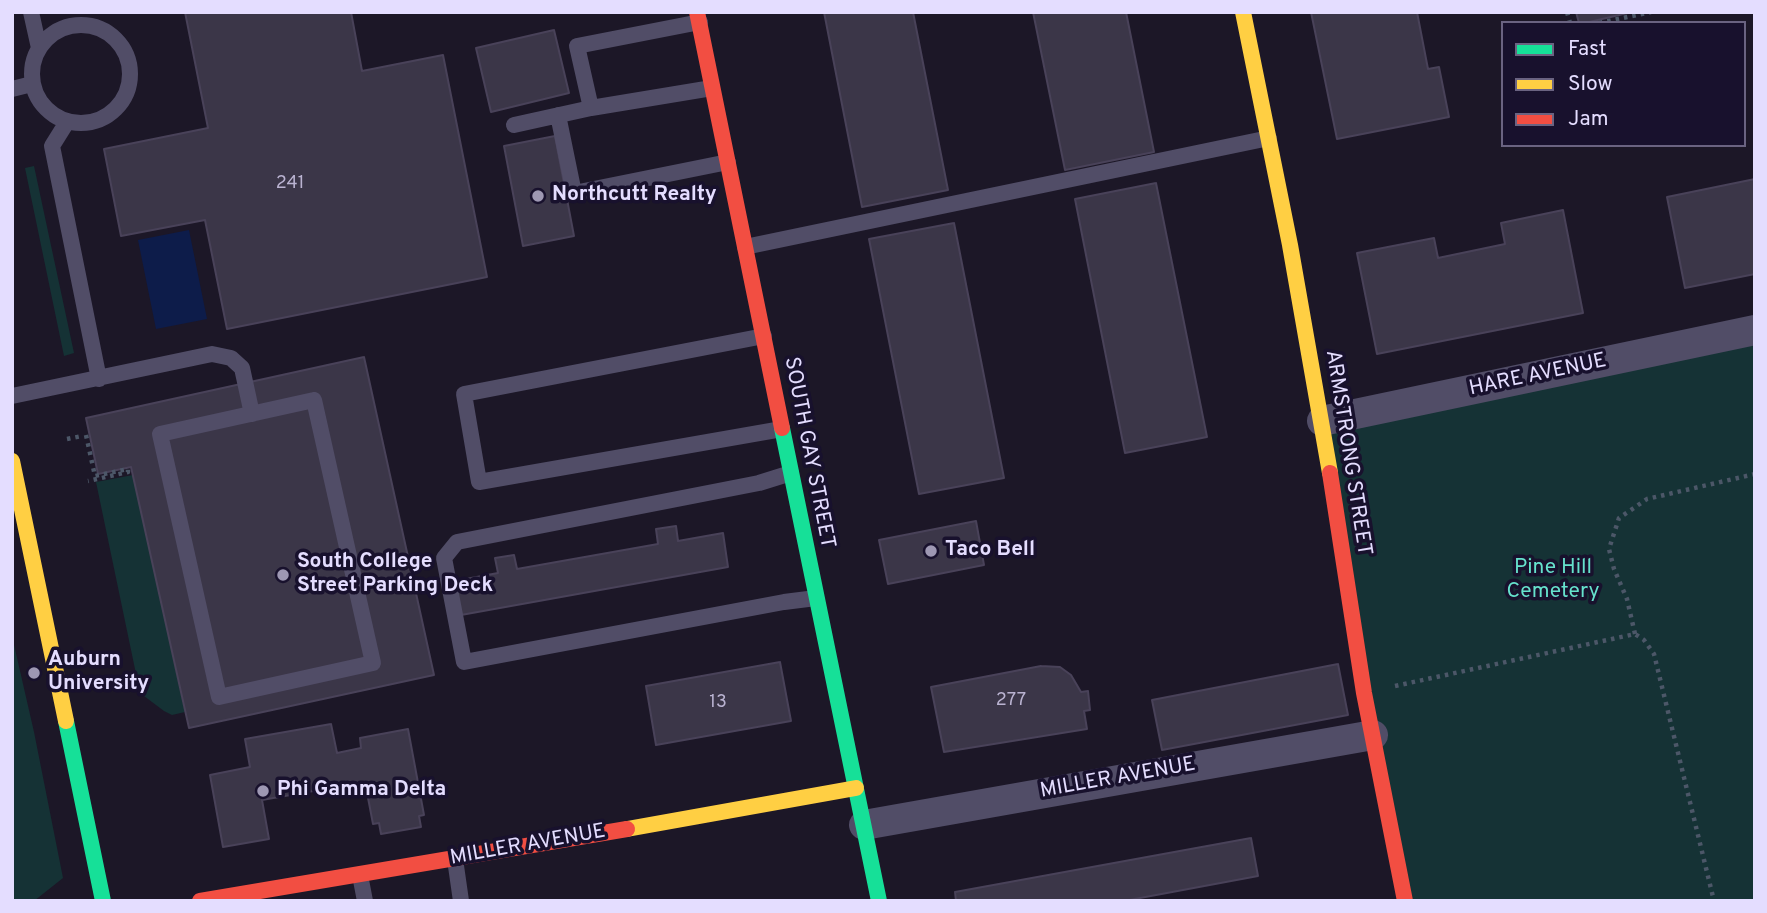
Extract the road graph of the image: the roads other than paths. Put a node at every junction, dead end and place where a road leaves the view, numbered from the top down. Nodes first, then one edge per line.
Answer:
1 (31, 12) edge
2 (1243, 12) edge
3 (698, 17) edge
4 (39, 48) junction
5 (32, 84) junction
6 (713, 88) junction
7 (12, 89) edge
8 (591, 108) junction
9 (558, 115) junction
10 (67, 122) junction
11 (514, 125) dead end
12 (1269, 138) junction
13 (728, 162) junction
14 (746, 247) junction
15 (1755, 330) edge
16 (764, 336) junction
17 (99, 379) junction
18 (12, 396) edge
19 (252, 414) junction
20 (1322, 422) junction
21 (782, 429) junction
22 (12, 461) edge
23 (791, 473) junction
24 (816, 598) junction
25 (1373, 735) junction
26 (856, 788) junction
27 (864, 825) junction
28 (455, 859) junction
29 (360, 875) junction
30 (103, 901) edge
31 (201, 901) edge
32 (365, 901) edge
33 (461, 901) edge
34 (880, 901) edge
35 (1405, 901) edge

1 - 4 lane
2 - 12 street, ARMSTRONG STREET
3 - 6 street, SOUTH GAY STREET
3 - 8 lane
4 - 5 lane
4 - 10 lane
5 - 7 lane
5 - 10 lane
6 - 8 lane
6 - 13 street, SOUTH GAY STREET
8 - 9 lane
9 - 11 lane
9 - 13 lane
10 - 17 lane
12 - 14 lane
12 - 20 street, ARMSTRONG STREET
13 - 14 street, SOUTH GAY STREET
14 - 16 street, SOUTH GAY STREET
15 - 20 street, HARE AVENUE
16 - 21 street, SOUTH GAY STREET
16 - 21 lane
17 - 18 lane
17 - 19 lane
19 - 19 lane
20 - 25 street, ARMSTRONG STREET
21 - 23 street, SOUTH GAY STREET
22 - 30 street
23 - 24 street, SOUTH GAY STREET
23 - 24 lane
24 - 26 street, SOUTH GAY STREET
25 - 27 street, MILLER AVENUE
25 - 35 street, ARMSTRONG STREET
26 - 27 street, SOUTH GAY STREET
26 - 28 street, MILLER AVENUE
27 - 34 street, SOUTH GAY STREET
28 - 29 street, MILLER AVENUE
28 - 33 lane
29 - 31 street, MILLER AVENUE
29 - 32 lane

